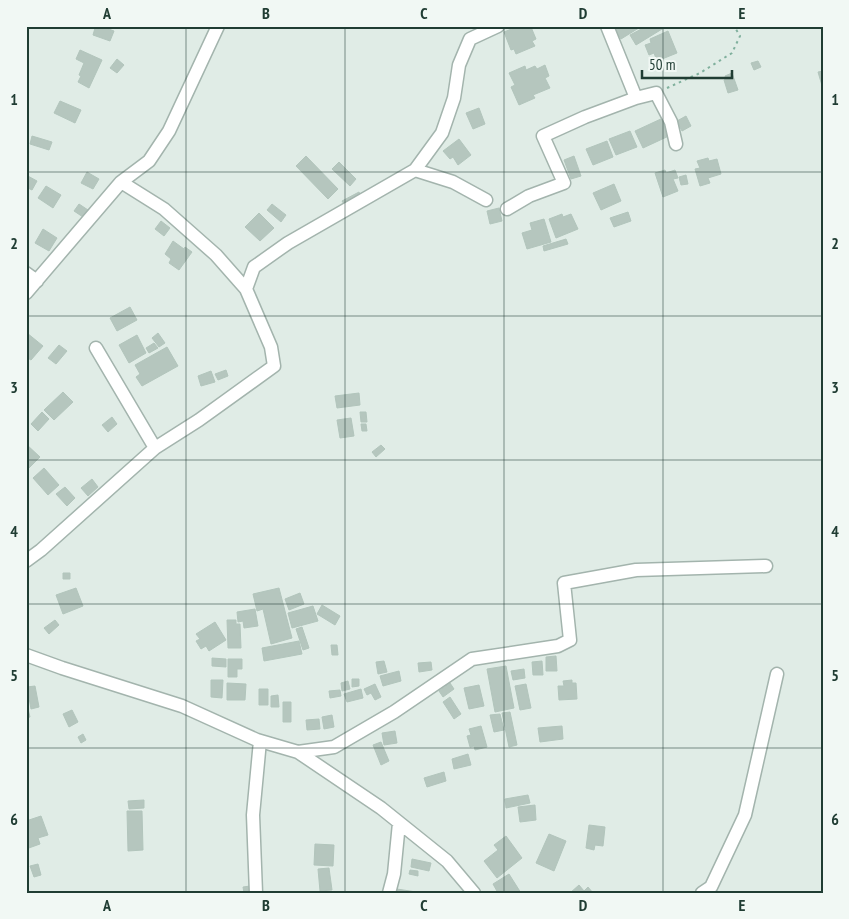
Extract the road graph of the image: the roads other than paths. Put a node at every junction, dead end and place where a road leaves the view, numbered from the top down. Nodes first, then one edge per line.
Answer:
1 (218, 26) edge
2 (498, 26) edge
3 (607, 26) edge
4 (636, 98) junction
5 (676, 144) dead end
6 (415, 170) junction
7 (122, 182) junction
8 (486, 200) dead end
9 (507, 209) dead end
10 (26, 273) edge
11 (37, 281) junction
12 (246, 289) junction
13 (26, 293) edge
14 (96, 348) dead end
15 (155, 448) junction
16 (26, 561) edge
17 (766, 566) dead end
18 (26, 655) edge
19 (777, 674) dead end
20 (260, 741) junction
21 (298, 752) junction
22 (399, 822) junction
23 (256, 893) edge
24 (389, 893) edge
25 (474, 893) edge
26 (702, 893) edge

1 - 7 street
2 - 6 street
3 - 4 street
4 - 5 street
4 - 9 street
6 - 8 street
6 - 12 street
7 - 11 street
7 - 12 street
10 - 11 street
11 - 13 street
12 - 15 street
14 - 15 street
15 - 16 street
17 - 21 street
18 - 20 street
19 - 26 street
20 - 21 street
20 - 23 street
21 - 22 street
22 - 24 street
22 - 25 street

